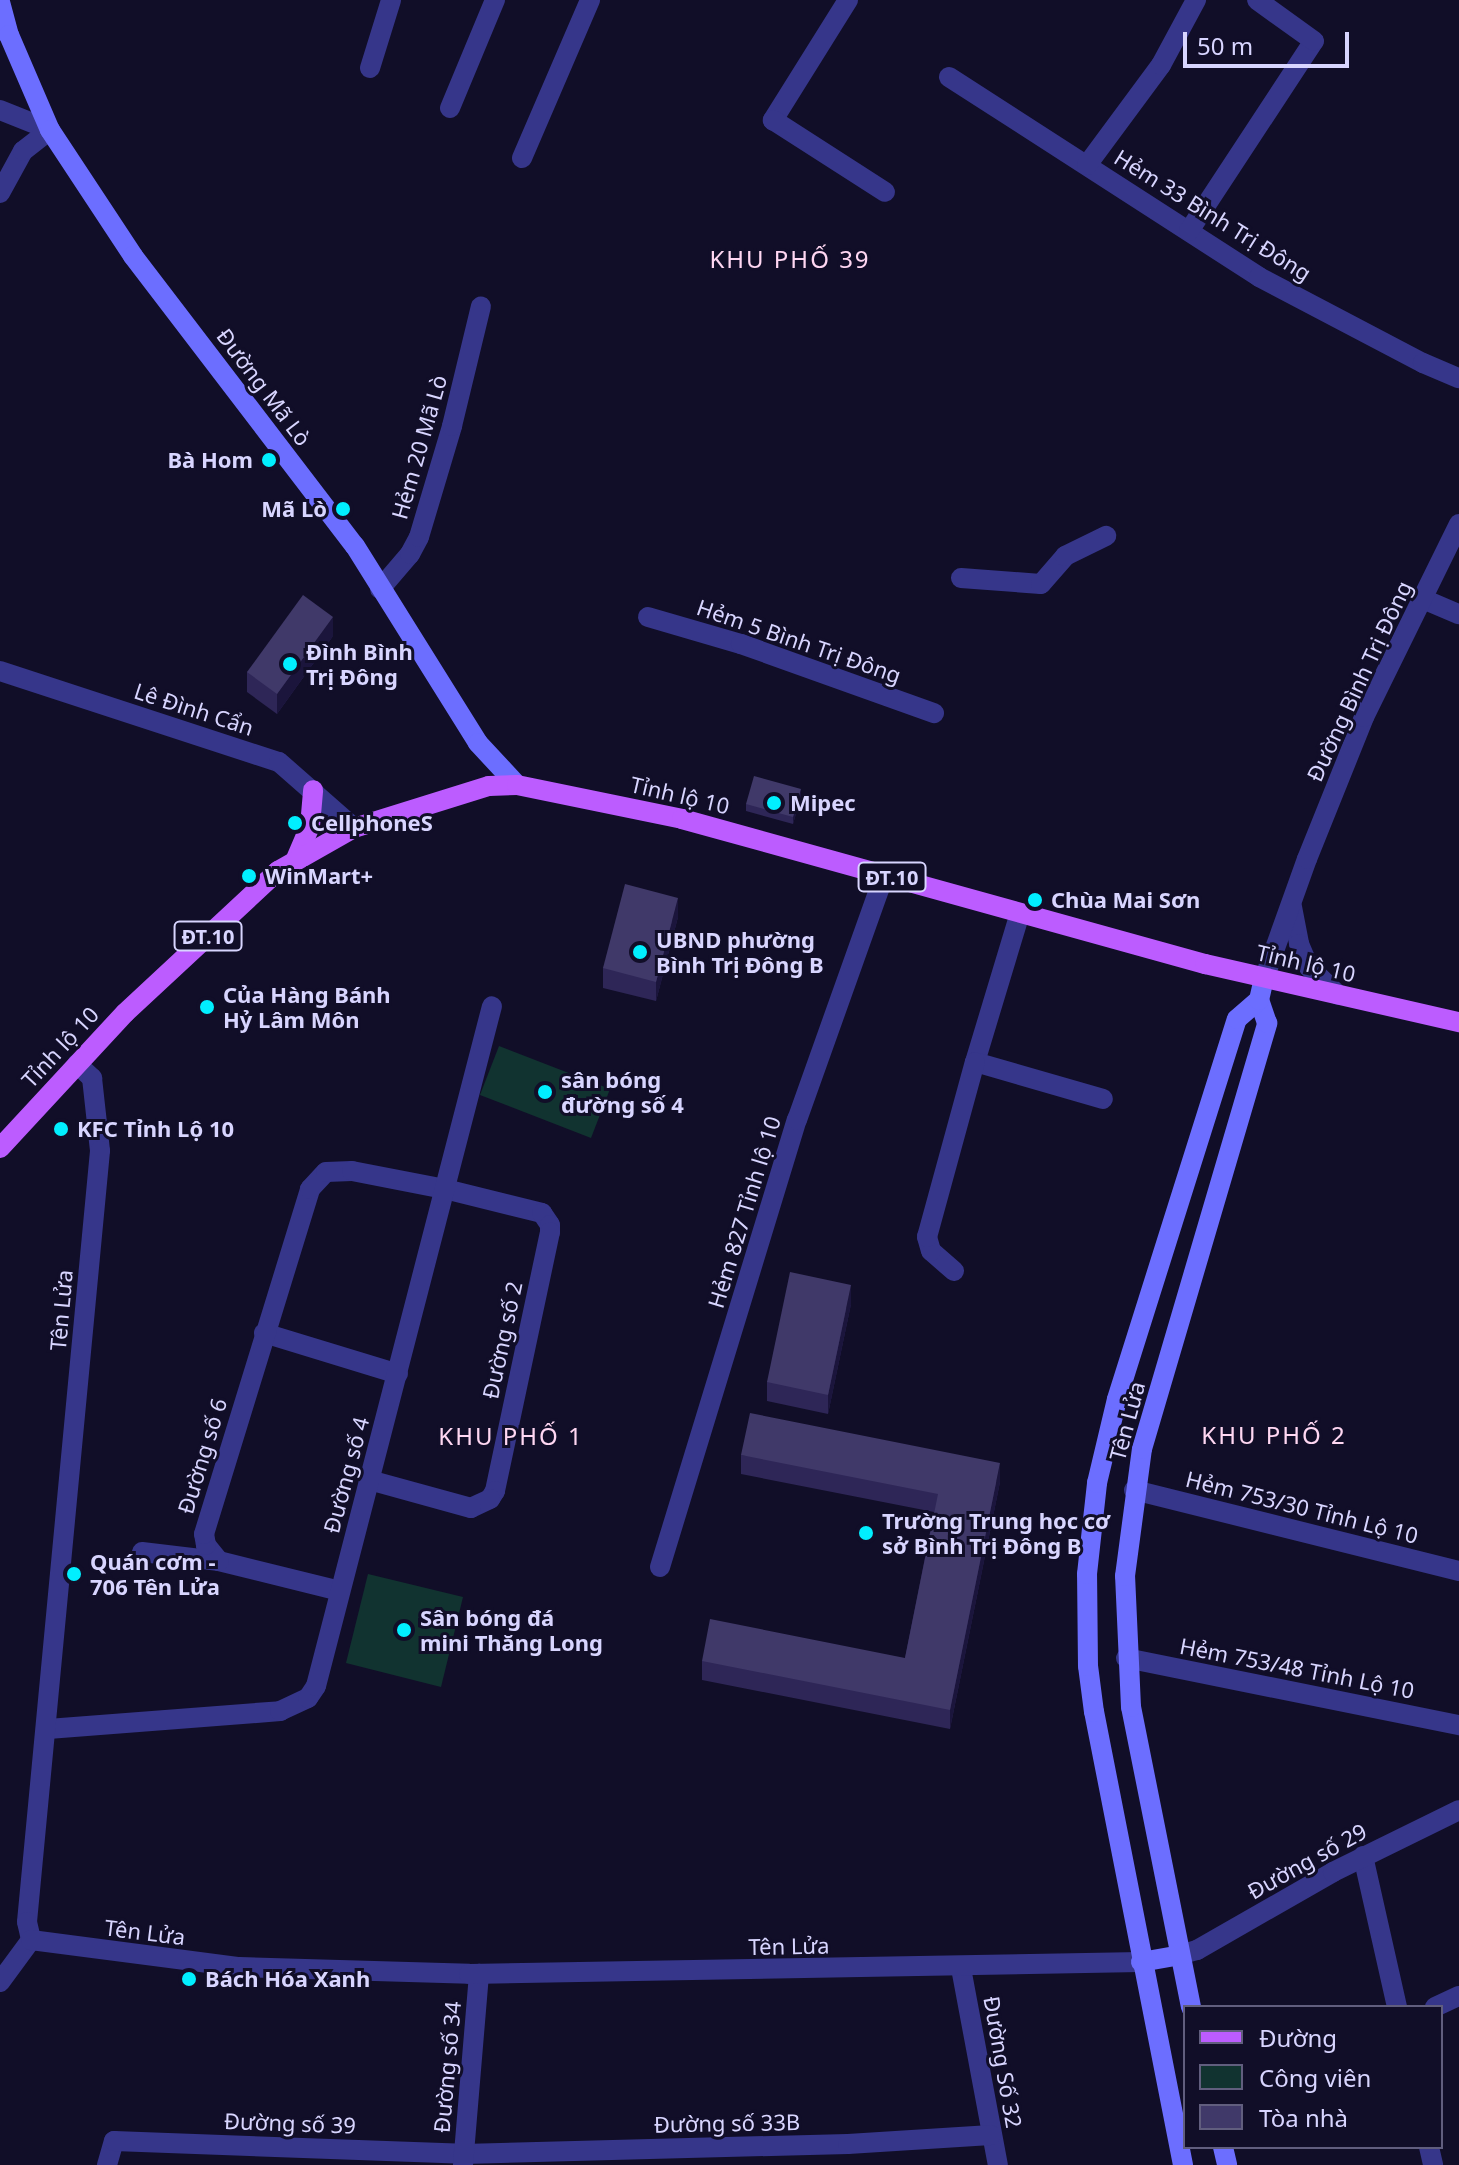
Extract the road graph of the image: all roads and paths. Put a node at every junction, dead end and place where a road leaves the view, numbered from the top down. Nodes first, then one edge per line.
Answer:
1 (391, 0) edge
2 (495, 0) edge
3 (590, 0) edge
4 (848, 0) edge
5 (1196, 0) edge
6 (1257, 0) edge
7 (0, 2) edge
8 (370, 68) dead end
9 (949, 77) dead end
10 (450, 108) dead end
11 (0, 110) edge
12 (50, 130) junction
13 (522, 158) dead end
14 (1087, 165) junction
15 (885, 192) dead end
16 (0, 193) edge
17 (1189, 231) junction
18 (481, 306) dead end
19 (1459, 378) edge
20 (1459, 524) edge
21 (1106, 536) dead end
22 (961, 578) dead end
23 (380, 589) junction
24 (1423, 599) junction
25 (1459, 614) edge
26 (648, 617) dead end
27 (0, 671) edge
28 (934, 713) dead end
29 (517, 785) junction
30 (313, 790) junction
31 (354, 828) junction
32 (296, 859) junction
33 (884, 875) junction
34 (1292, 901) junction
35 (1020, 913) junction
36 (1264, 979) junction
37 (1338, 995) junction
38 (1259, 1000) junction
39 (492, 1006) dead end
40 (1459, 1022) edge
41 (975, 1062) junction
42 (77, 1064) junction
43 (1103, 1099) dead end
44 (0, 1148) edge
45 (445, 1189) junction
46 (954, 1271) dead end
47 (264, 1333) junction
48 (398, 1374) junction
49 (369, 1480) junction
50 (1134, 1490) junction
51 (142, 1552) dead end
52 (219, 1561) junction
53 (660, 1567) dead end
54 (1459, 1571) edge
55 (340, 1591) junction
56 (1126, 1658) junction
57 (1459, 1725) edge
58 (48, 1729) junction
59 (1459, 1810) edge
60 (1363, 1856) junction
61 (31, 1940) junction
62 (1179, 1955) junction
63 (1141, 1962) junction
64 (961, 1968) junction
65 (479, 1974) junction
66 (0, 1982) edge
67 (1459, 1996) edge
68 (1191, 2005) edge
69 (1397, 2005) edge
70 (1439, 2005) edge
71 (991, 2135) junction
72 (257, 2156) edge
73 (659, 2157) edge
74 (463, 2160) edge
75 (107, 2165) edge
76 (998, 2165) edge
77 (1183, 2165) edge

1 - 8 street
2 - 10 street
3 - 13 street
4 - 15 street
5 - 14 street
6 - 17 street
7 - 12 main road, Đường Mã Lò
9 - 14 street, Hẻm 33 Bình Trị Đông
11 - 12 street
12 - 16 street
12 - 23 main road, Đường Mã Lò
14 - 17 street, Hẻm 33 Bình Trị Đông
17 - 19 street, Hẻm 33 Bình Trị Đông
18 - 23 street, Hẻm 20 Mã Lò
20 - 24 street, Đường Bình Trị Đông
21 - 22 street
23 - 29 main road, Đường Mã Lò
24 - 25 street
24 - 34 street, Đường Bình Trị Đông
26 - 28 street, Hẻm 5 Bình Trị Đông
27 - 30 street, Lê Đình Cẩn
29 - 31 main road, Tỉnh lộ 10 / ĐT.10
29 - 33 main road, Tỉnh lộ 10 / ĐT.10
30 - 31 street, Lê Đình Cẩn
30 - 32 main road
31 - 32 main road, Tỉnh lộ 10 / ĐT.10
32 - 42 main road, Tỉnh lộ 10 / ĐT.10
33 - 35 main road, Tỉnh lộ 10 / ĐT.10
33 - 53 street, Hẻm 827 Tỉnh lộ 10
34 - 36 street, Đường Bình Trị Đông
34 - 37 street
35 - 36 main road, Tỉnh lộ 10 / ĐT.10
35 - 41 street
36 - 37 main road, Tỉnh lộ 10 / ĐT.10
36 - 38 main road, Tên Lửa
37 - 40 main road, Tỉnh lộ 10 / ĐT.10
38 - 50 main road, Tên Lửa
38 - 63 main road, Tên Lửa
39 - 45 street, Đường số 4
41 - 43 street
41 - 46 street
42 - 44 main road, Tỉnh lộ 10 / ĐT.10
42 - 58 street, Tên Lửa
45 - 47 street, Đường số 6
45 - 48 street, Đường số 4
45 - 49 street, Đường số 2
47 - 48 street
47 - 52 street, Đường số 6
48 - 49 street, Đường số 4
49 - 55 street, Đường số 4
50 - 54 street, Hẻm 753/30 Tỉnh Lộ 10
50 - 56 main road, Tên Lửa
51 - 52 street
52 - 55 street
55 - 58 street, Đường số 4
56 - 57 street, Hẻm 753/48 Tỉnh Lộ 10
56 - 62 main road, Tên Lửa
58 - 61 street, Tên Lửa
59 - 60 street, Đường số 29
60 - 62 street, Đường số 29
60 - 69 street
61 - 65 street, Tên Lửa
61 - 66 street
62 - 63 main road
62 - 68 main road, Tên Lửa
63 - 64 street, Tên Lửa
63 - 77 main road, Tên Lửa
64 - 65 street, Tên Lửa
64 - 71 street, Đường Số 32
65 - 74 street, Đường số 34
67 - 70 street
71 - 73 street, Đường số 33B
71 - 76 street, Đường Số 32
72 - 74 street, Đường số 39
72 - 75 street, Đường số 39
73 - 74 street, Đường số 33B

